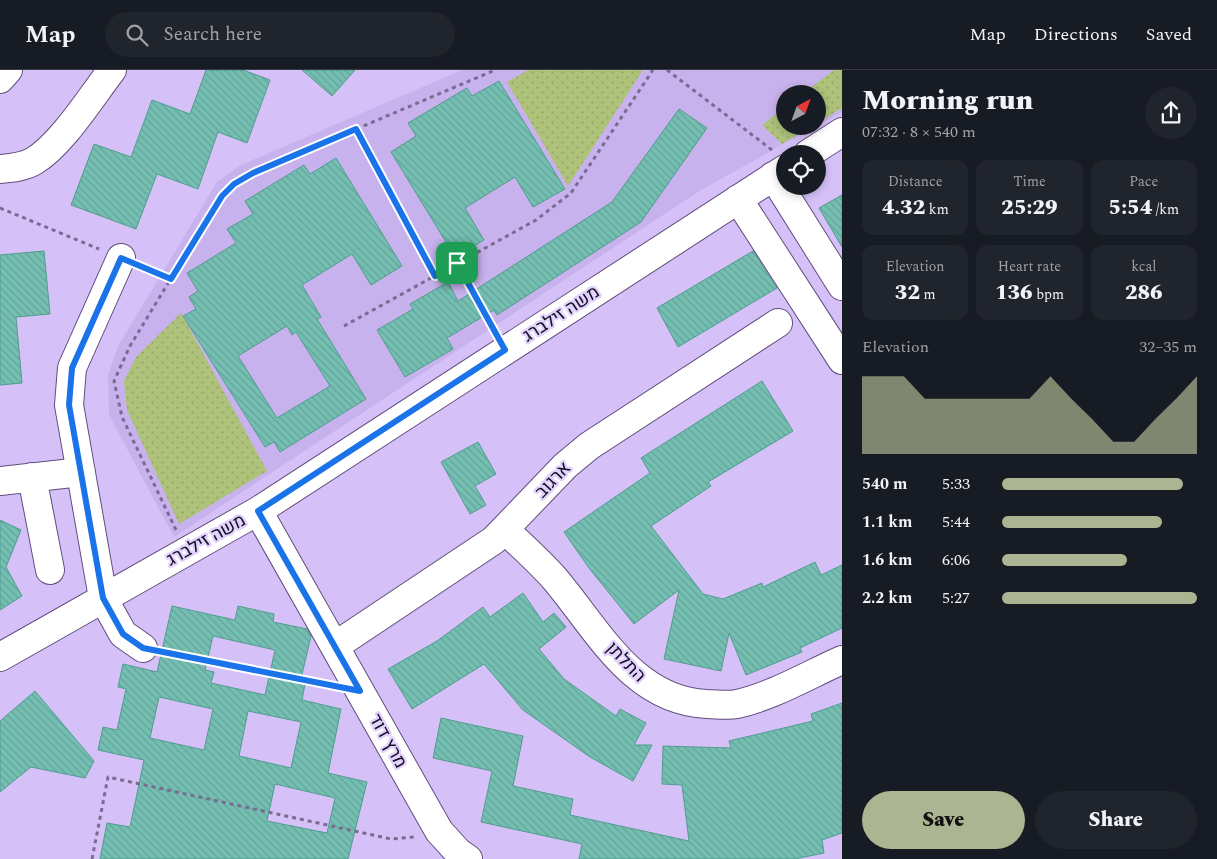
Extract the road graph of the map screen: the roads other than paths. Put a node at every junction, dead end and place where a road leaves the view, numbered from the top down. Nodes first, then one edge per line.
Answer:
1 (8, 70) edge
2 (112, 70) edge
3 (0, 79) edge
4 (842, 132) edge
5 (822, 145) edge
6 (0, 169) edge
7 (776, 169) edge
8 (794, 195) edge
9 (738, 199) junction
10 (121, 258) road end
11 (842, 286) edge
12 (778, 322) dead end
13 (842, 360) edge
14 (82, 472) junction
15 (32, 478) junction
16 (0, 481) edge
17 (258, 511) junction
18 (505, 530) junction
19 (50, 570) dead end
20 (103, 598) junction
21 (334, 646) junction
22 (143, 648) road end
23 (0, 657) edge
24 (842, 660) edge
25 (468, 859) edge

1 - 3 street
2 - 6 street
4 - 5 street
7 - 9 street, משה זילברג
8 - 11 street
9 - 13 street
9 - 17 street, משה זילברג
10 - 14 street
12 - 18 street, ארגוב
14 - 15 street
14 - 20 street
15 - 16 street
15 - 19 street
17 - 20 street, משה זילברג
17 - 21 street, מרץ דוד
18 - 21 street, ארגוב
18 - 24 street, התלתן
20 - 22 street
20 - 23 street, משה זילברג
21 - 25 street, מרץ דוד

